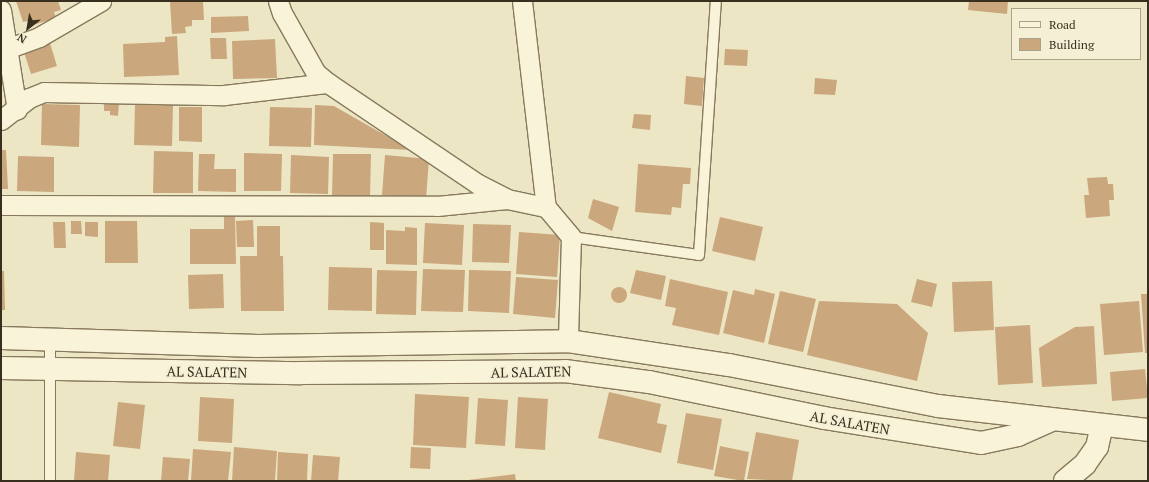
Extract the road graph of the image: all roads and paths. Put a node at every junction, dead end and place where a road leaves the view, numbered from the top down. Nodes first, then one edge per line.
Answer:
1 (101, 1) edge
2 (278, 1) edge
3 (522, 1) edge
4 (716, 1) edge
5 (1, 10) edge
6 (9, 48) junction
7 (328, 83) junction
8 (17, 110) junction
9 (1, 120) edge
10 (507, 198) junction
11 (1, 205) edge
12 (546, 207) junction
13 (571, 237) junction
14 (1, 338) edge
15 (50, 338) junction
16 (568, 341) junction
17 (1, 368) edge
18 (50, 369) junction
19 (1052, 421) junction
20 (1102, 426) junction
21 (1148, 430) edge
22 (50, 481) edge
23 (1065, 481) edge

1 - 6 street
2 - 7 street
3 - 12 street
4 - 13 lane
5 - 6 street
6 - 8 street
7 - 8 street
7 - 10 street
8 - 9 street
10 - 11 street
10 - 12 street
12 - 13 street
13 - 16 street
14 - 15 main road, AL SALATEN
15 - 16 main road, AL SALATEN
15 - 18 lane
16 - 19 main road, AL SALATEN
17 - 18 main road, AL SALATEN
18 - 19 main road, AL SALATEN
18 - 22 lane
19 - 20 main road, AL SALATEN
20 - 21 main road, AL SALATEN
20 - 23 main road

